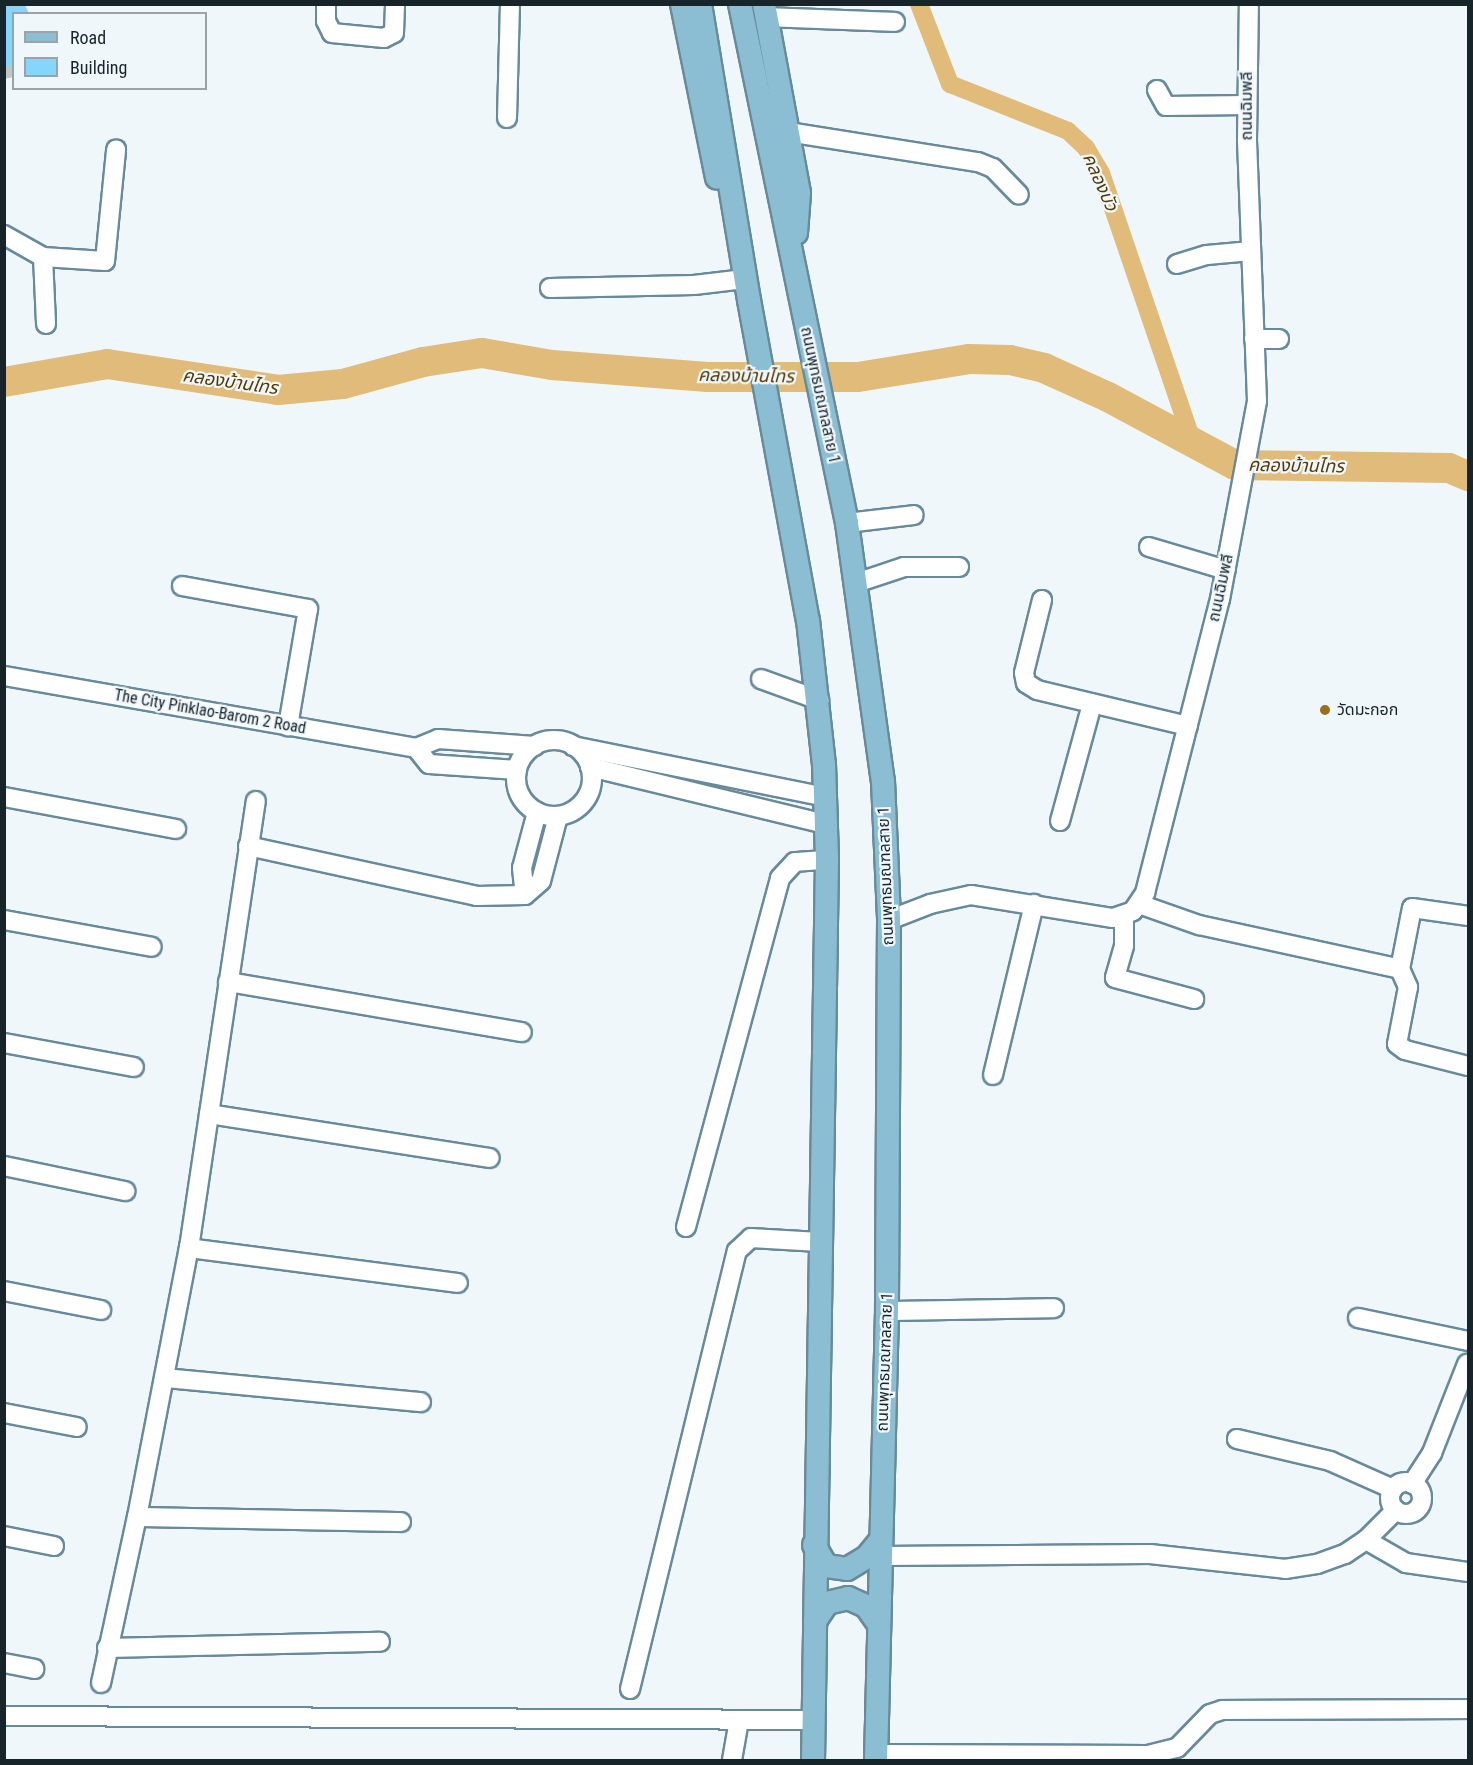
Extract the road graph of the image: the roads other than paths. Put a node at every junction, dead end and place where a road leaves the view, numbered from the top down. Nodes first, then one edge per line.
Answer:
1 (326, 4) edge
2 (395, 4) edge
3 (510, 4) edge
4 (682, 4) edge
5 (700, 4) edge
6 (740, 4) edge
7 (1249, 4) edge
8 (765, 11) edge
9 (895, 22) dead end
10 (1157, 90) dead end
11 (1247, 105) junction
12 (507, 118) dead end
13 (788, 132) junction
14 (116, 150) dead end
15 (1019, 195) dead end
16 (4, 236) edge
17 (1251, 252) junction
18 (43, 257) junction
19 (795, 258) junction
20 (1177, 264) dead end
21 (745, 280) junction
22 (550, 288) dead end
23 (46, 324) dead end
24 (1254, 339) junction
25 (1279, 339) dead end
26 (914, 515) dead end
27 (847, 523) junction
28 (1149, 547) dead end
29 (959, 567) dead end
30 (1226, 570) junction
31 (856, 583) junction
32 (182, 586) dead end
33 (1042, 600) dead end
34 (4, 676) edge
35 (761, 679) dead end
36 (819, 700) junction
37 (1092, 704) junction
38 (288, 726) junction
39 (1188, 726) junction
40 (535, 746) junction
41 (573, 746) junction
42 (416, 748) junction
43 (591, 767) junction
44 (517, 770) junction
45 (4, 797) edge
46 (825, 797) junction
47 (256, 801) dead end
48 (537, 812) junction
49 (558, 816) junction
50 (1060, 821) dead end
51 (826, 824) junction
52 (176, 829) dead end
53 (248, 846) junction
54 (826, 860) junction
55 (525, 895) junction
56 (1034, 904) junction
57 (1132, 909) junction
58 (1468, 916) edge
59 (889, 920) junction
60 (4, 921) edge
61 (152, 947) dead end
62 (1400, 969) junction
63 (228, 982) junction
64 (1194, 999) dead end
65 (522, 1032) dead end
66 (4, 1043) edge
67 (134, 1066) dead end
68 (1468, 1066) edge
69 (993, 1075) dead end
70 (209, 1114) junction
71 (490, 1158) dead end
72 (4, 1166) edge
73 (125, 1191) dead end
74 (686, 1227) dead end
75 (819, 1242) junction
76 (189, 1248) junction
77 (458, 1283) dead end
78 (4, 1291) edge
79 (1054, 1308) dead end
80 (100, 1310) dead end
81 (887, 1311) junction
82 (1358, 1318) dead end
83 (1468, 1341) edge
84 (1467, 1364) dead end
85 (165, 1378) junction
86 (421, 1402) dead end
87 (4, 1413) edge
88 (77, 1427) dead end
89 (1237, 1439) dead end
90 (1412, 1484) junction
91 (1393, 1489) junction
92 (1396, 1510) junction
93 (138, 1517) junction
94 (401, 1522) dead end
95 (4, 1536) edge
96 (1366, 1540) junction
97 (814, 1545) junction
98 (54, 1546) dead end
99 (880, 1548) junction
100 (1468, 1572) edge
101 (815, 1621) junction
102 (878, 1622) junction
103 (380, 1642) dead end
104 (107, 1648) junction
105 (4, 1663) edge
106 (34, 1669) dead end
107 (101, 1683) dead end
108 (630, 1689) dead end
109 (1468, 1709) edge
110 (4, 1716) edge
111 (814, 1720) junction
112 (739, 1721) junction
113 (877, 1757) edge
114 (732, 1761) edge
115 (813, 1761) edge

1 - 2 street
3 - 12 street
4 - 21 main road
5 - 21 main road
6 - 19 main road, ถนนพุทธมณฑลสาย 1
7 - 11 street, ถนนฉิมพลี
8 - 9 street
8 - 13 main road
10 - 11 street
11 - 17 street, ถนนฉิมพลี
13 - 15 street
13 - 19 main road
14 - 18 street
16 - 18 street
17 - 20 street
17 - 24 street, ถนนฉิมพลี
18 - 23 street
19 - 27 main road, ถนนพุทธมณฑลสาย 1
21 - 22 street
21 - 36 main road
24 - 25 street
24 - 30 street, ถนนฉิมพลี
26 - 27 street
27 - 31 main road, ถนนพุทธมณฑลสาย 1
28 - 30 street
29 - 31 street
30 - 39 street, ถนนฉิมพลี
31 - 59 main road, ถนนพุทธมณฑลสาย 1
32 - 38 street
33 - 37 street
34 - 38 street, The City Pinklao-Barom 2 Road
35 - 36 street
36 - 46 main road
37 - 39 street
37 - 50 street
38 - 42 street, The City Pinklao-Barom 2 Road
39 - 57 street, ถนนฉิมพลี
40 - 41 street
40 - 42 street
40 - 44 street
41 - 43 street
41 - 46 street
42 - 44 street
43 - 49 street
43 - 51 street
44 - 48 street
45 - 52 street
46 - 51 main road
47 - 53 street
48 - 49 street
48 - 55 street
49 - 55 street
51 - 54 main road
53 - 55 street
53 - 63 street
54 - 74 street
54 - 75 main road
56 - 57 street
56 - 59 street
56 - 69 street
57 - 62 street
57 - 64 street, ถนนฉิมพลี
58 - 62 street
59 - 81 main road, ถนนพุทธมณฑลสาย 1
60 - 61 street
62 - 68 street
63 - 65 street
63 - 70 street
66 - 67 street
70 - 71 street
70 - 76 street
72 - 73 street
75 - 97 main road
75 - 108 street
76 - 77 street
76 - 85 street
78 - 80 street
79 - 81 street
81 - 99 main road, ถนนพุทธมณฑลสาย 1
82 - 83 street
84 - 90 street
85 - 86 street
85 - 93 street
87 - 88 street
89 - 91 street
90 - 91 street
90 - 92 street
91 - 92 street
92 - 96 street
93 - 94 street
93 - 104 street
95 - 98 street
96 - 99 street
96 - 100 street
97 - 99 main road
97 - 101 main road
99 - 102 main road, ถนนพุทธมณฑลสาย 1
101 - 102 main road
101 - 111 main road
102 - 113 main road, ถนนพุทธมณฑลสาย 1
103 - 104 street
104 - 107 street
105 - 106 street
109 - 113 street
110 - 112 street
111 - 112 street
111 - 115 main road
112 - 114 street

